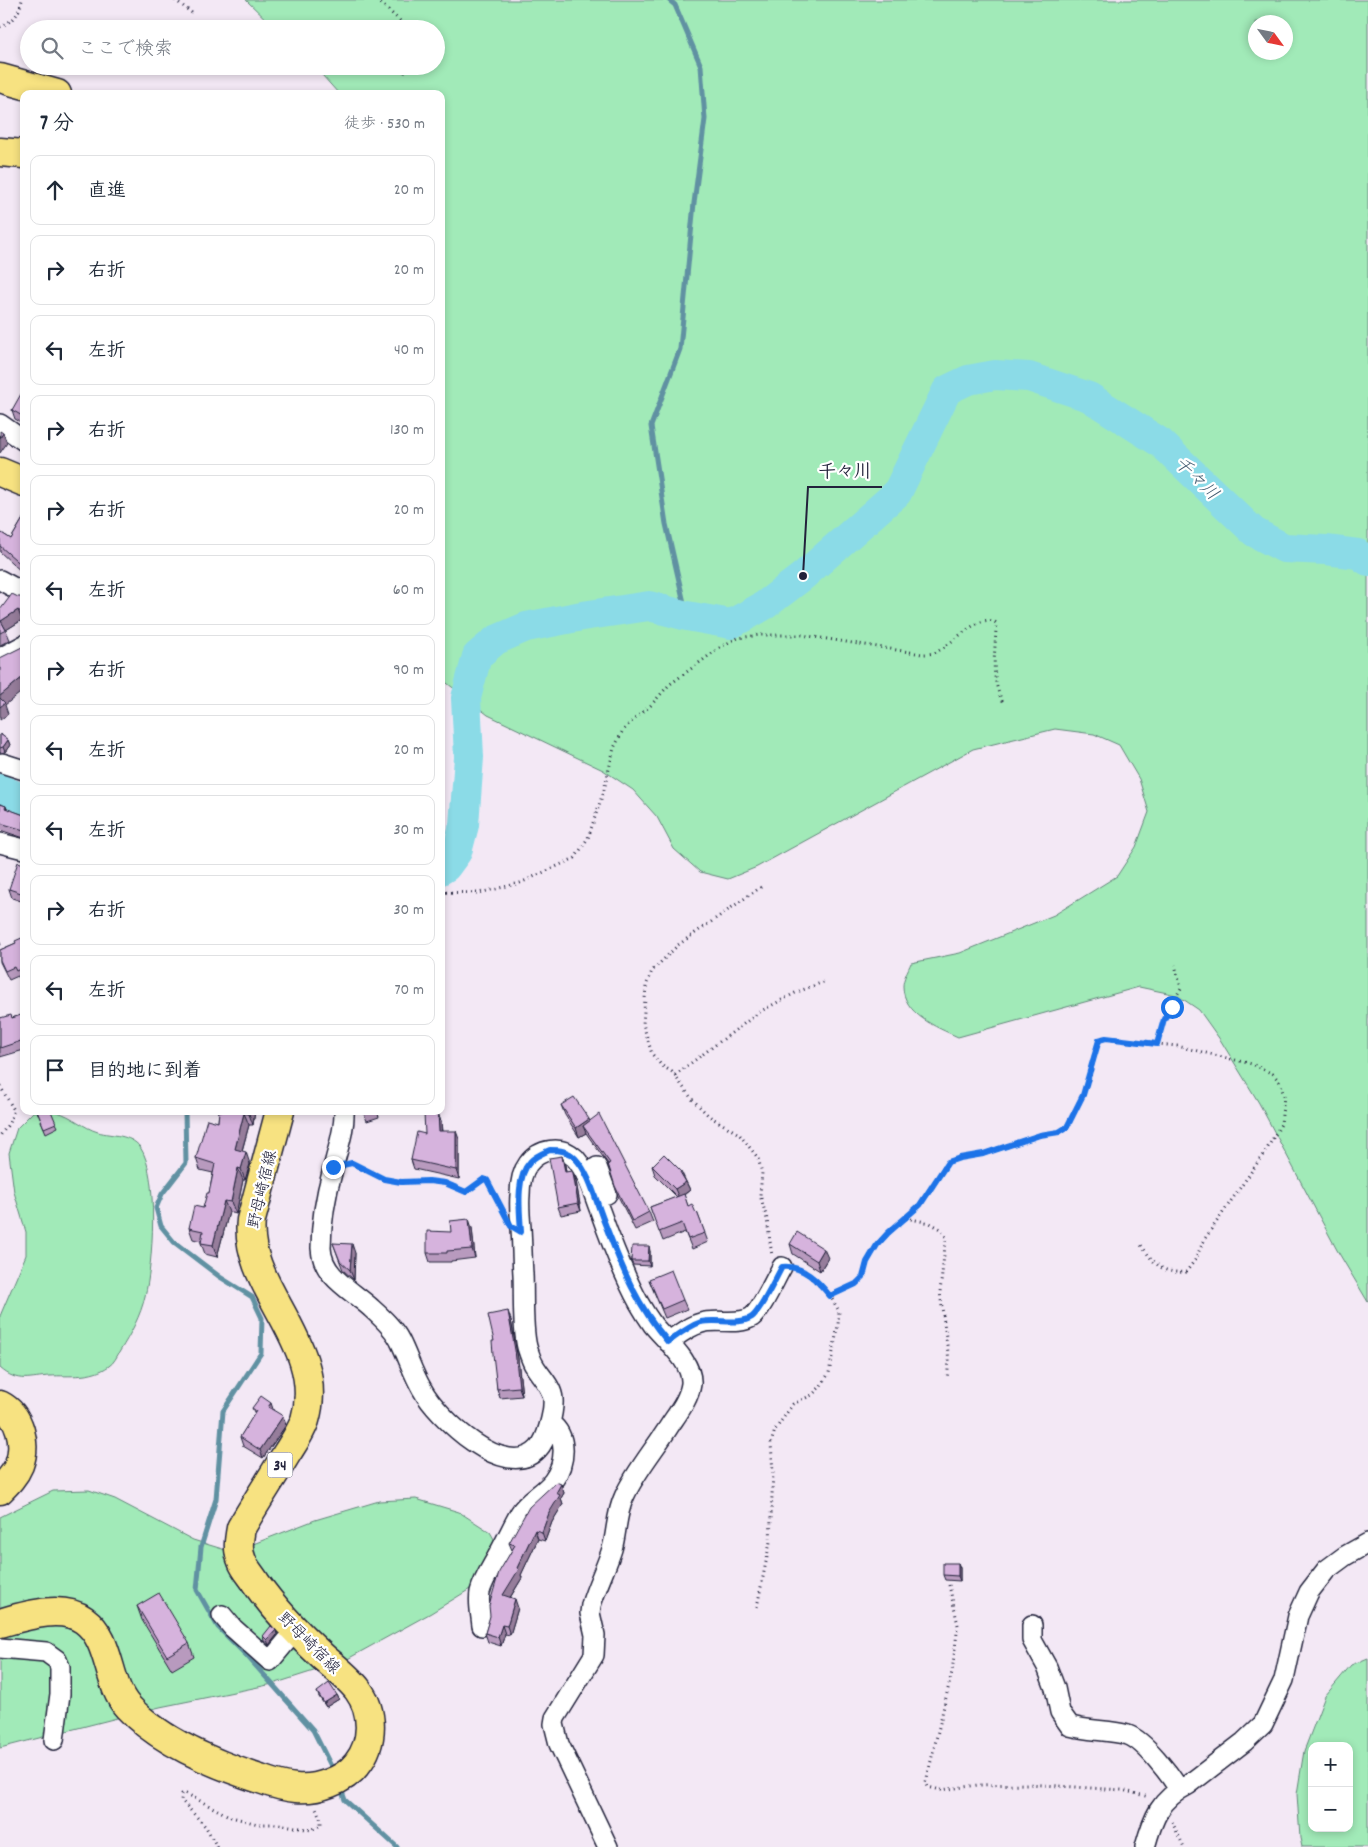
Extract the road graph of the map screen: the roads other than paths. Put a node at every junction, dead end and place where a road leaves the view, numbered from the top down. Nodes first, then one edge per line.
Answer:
1 (0, 78) edge
2 (43, 90) edge
3 (0, 152) edge
4 (20, 154) edge
5 (0, 424) edge
6 (20, 438) edge
7 (0, 472) edge
8 (20, 480) edge
9 (0, 580) edge
10 (20, 593) edge
11 (20, 647) edge
12 (0, 658) edge
13 (1, 764) edge
14 (20, 769) edge
15 (0, 843) edge
16 (20, 848) edge
17 (279, 1115) edge
18 (344, 1115) edge
19 (597, 1167) dead end
20 (610, 1238) junction
21 (782, 1267) road end
22 (668, 1342) junction
23 (0, 1405) edge
24 (550, 1422) junction
25 (0, 1490) edge
26 (1368, 1543) edge
27 (222, 1615) dead end
28 (0, 1623) edge
29 (1032, 1625) dead end
30 (482, 1626) dead end
31 (295, 1631) junction
32 (0, 1648) edge
33 (54, 1740) dead end
34 (1179, 1790) junction
35 (608, 1847) edge
36 (1145, 1847) edge

1 - 2 main road
3 - 4 main road
5 - 6 street
7 - 8 main road
9 - 10 street
11 - 12 street
13 - 14 street
15 - 16 street
17 - 31 main road, 野母崎宿線 / 34
18 - 24 street
19 - 20 street
20 - 22 street
20 - 24 street
21 - 22 street
22 - 35 street
23 - 25 main road
24 - 30 street
26 - 34 street
27 - 31 street
28 - 31 main road, 野母崎宿線 / 34
29 - 34 street
32 - 33 street
34 - 36 street

